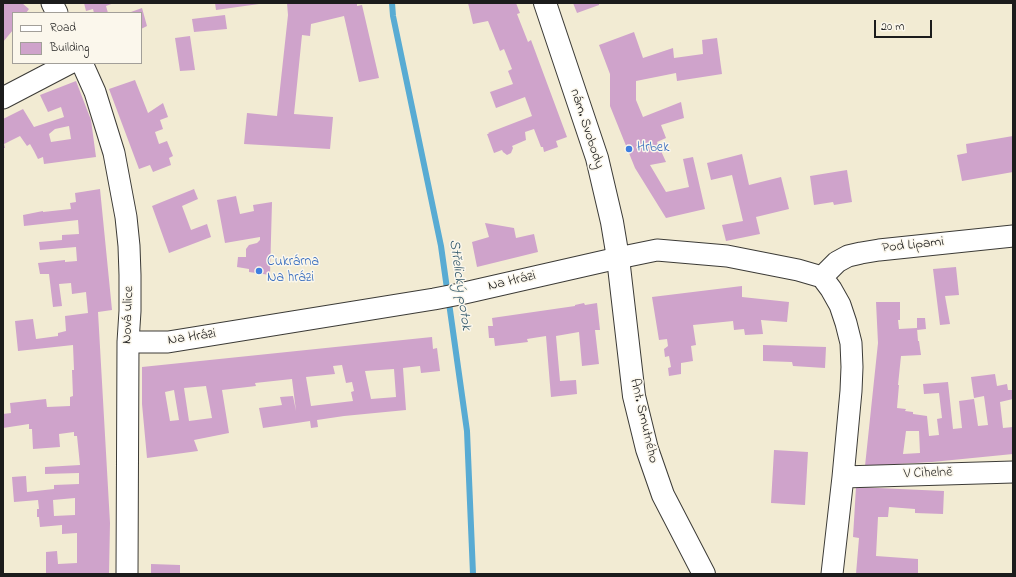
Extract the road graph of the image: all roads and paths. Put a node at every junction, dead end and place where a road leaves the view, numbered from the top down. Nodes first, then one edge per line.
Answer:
1 (52, 3) edge
2 (545, 3) edge
3 (56, 12) edge
4 (68, 64) edge
5 (82, 64) edge
6 (3, 98) edge
7 (1013, 236) edge
8 (618, 258) junction
9 (822, 277) junction
10 (128, 342) junction
11 (1013, 472) edge
12 (843, 477) junction
13 (127, 574) edge
14 (704, 574) edge
15 (832, 574) edge

1 - 3 street
2 - 8 street, nám. Svobody
4 - 6 street
5 - 10 street, Nová ulice
7 - 9 street, Pod Lipami
8 - 9 street, Na Hrázi
8 - 10 street, Na Hrázi
8 - 14 street, Ant. Smutného
9 - 12 street
10 - 13 street, Nová ulice
11 - 12 street, V Cihelně
12 - 15 street

